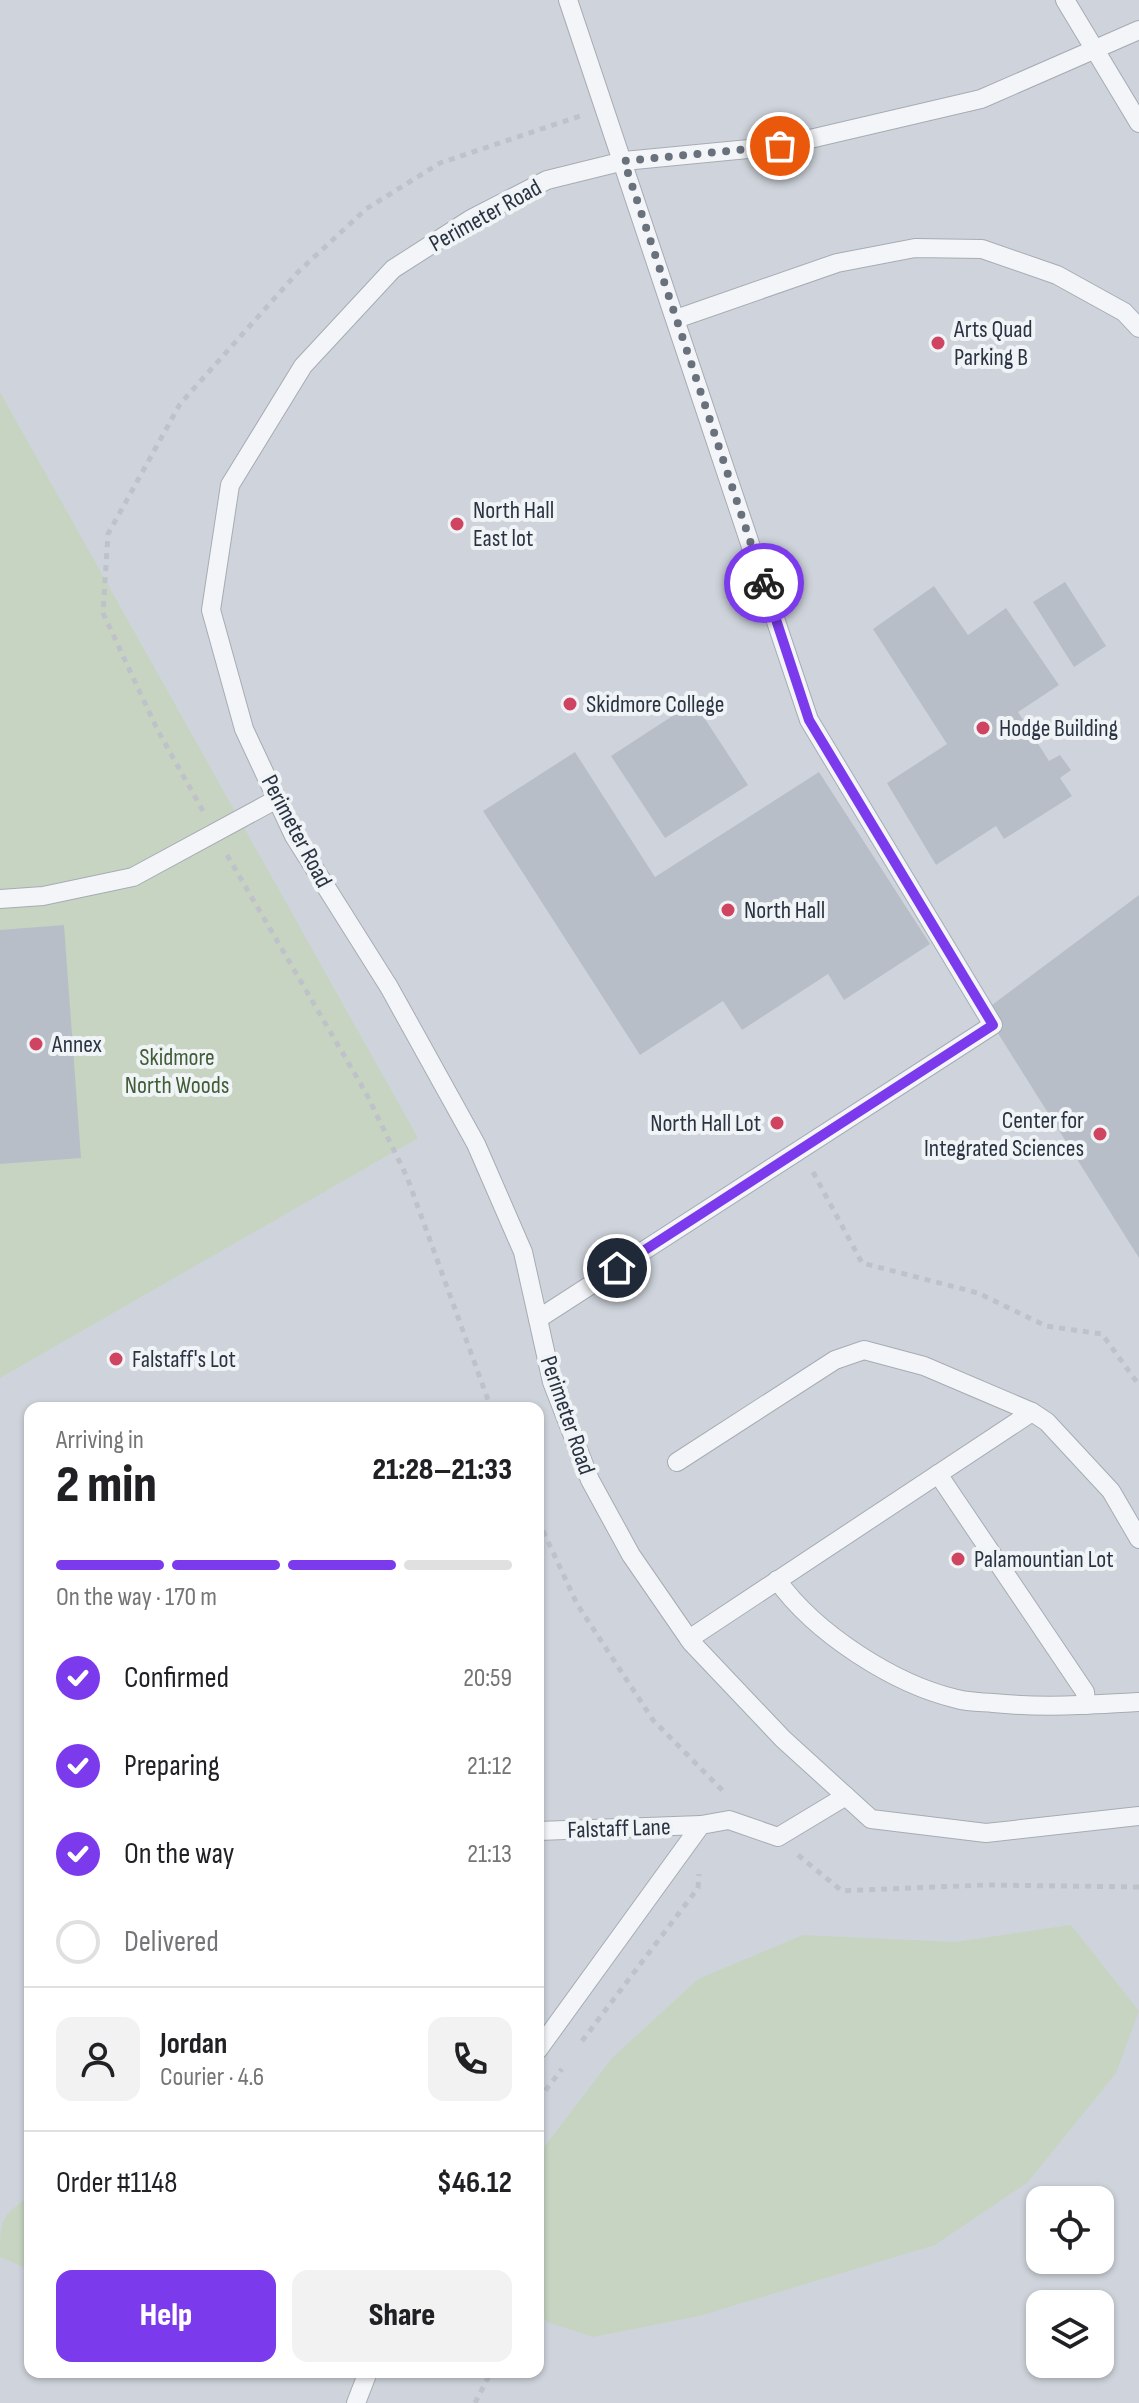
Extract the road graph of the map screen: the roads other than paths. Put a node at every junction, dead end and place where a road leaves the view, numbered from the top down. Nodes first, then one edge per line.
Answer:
1 (568, 0) edge
2 (1065, 0) edge
3 (1139, 30) edge
4 (1093, 51) junction
5 (1139, 123) edge
6 (624, 161) junction
7 (676, 319) junction
8 (1139, 328) edge
9 (277, 799) junction
10 (0, 899) edge
11 (538, 1319) junction
12 (1032, 1412) junction
13 (677, 1462) dead end
14 (938, 1474) junction
15 (1139, 1539) edge
16 (777, 1580) junction
17 (689, 1639) junction
18 (1139, 1702) edge
19 (1086, 1705) junction
20 (846, 1796) junction
21 (1139, 1816) edge
22 (701, 1825) junction
23 (544, 1831) edge
24 (544, 2042) edge
25 (366, 2378) edge
26 (356, 2403) edge

1 - 6 lane
2 - 4 lane
3 - 4 lane, Perimeter Road
4 - 5 lane
4 - 6 lane, Perimeter Road
6 - 7 lane
6 - 9 lane, Perimeter Road
7 - 8 lane
7 - 11 lane
9 - 10 lane
9 - 11 lane, Perimeter Road
11 - 17 lane, Perimeter Road
12 - 13 lane
12 - 14 lane
12 - 15 lane
14 - 16 lane
14 - 19 lane
16 - 17 lane
16 - 19 lane
17 - 20 lane, Perimeter Road
18 - 19 lane
20 - 21 lane, Perimeter Road
20 - 22 lane, Falstaff Lane
22 - 23 lane, Falstaff Lane
22 - 24 lane
25 - 26 lane

